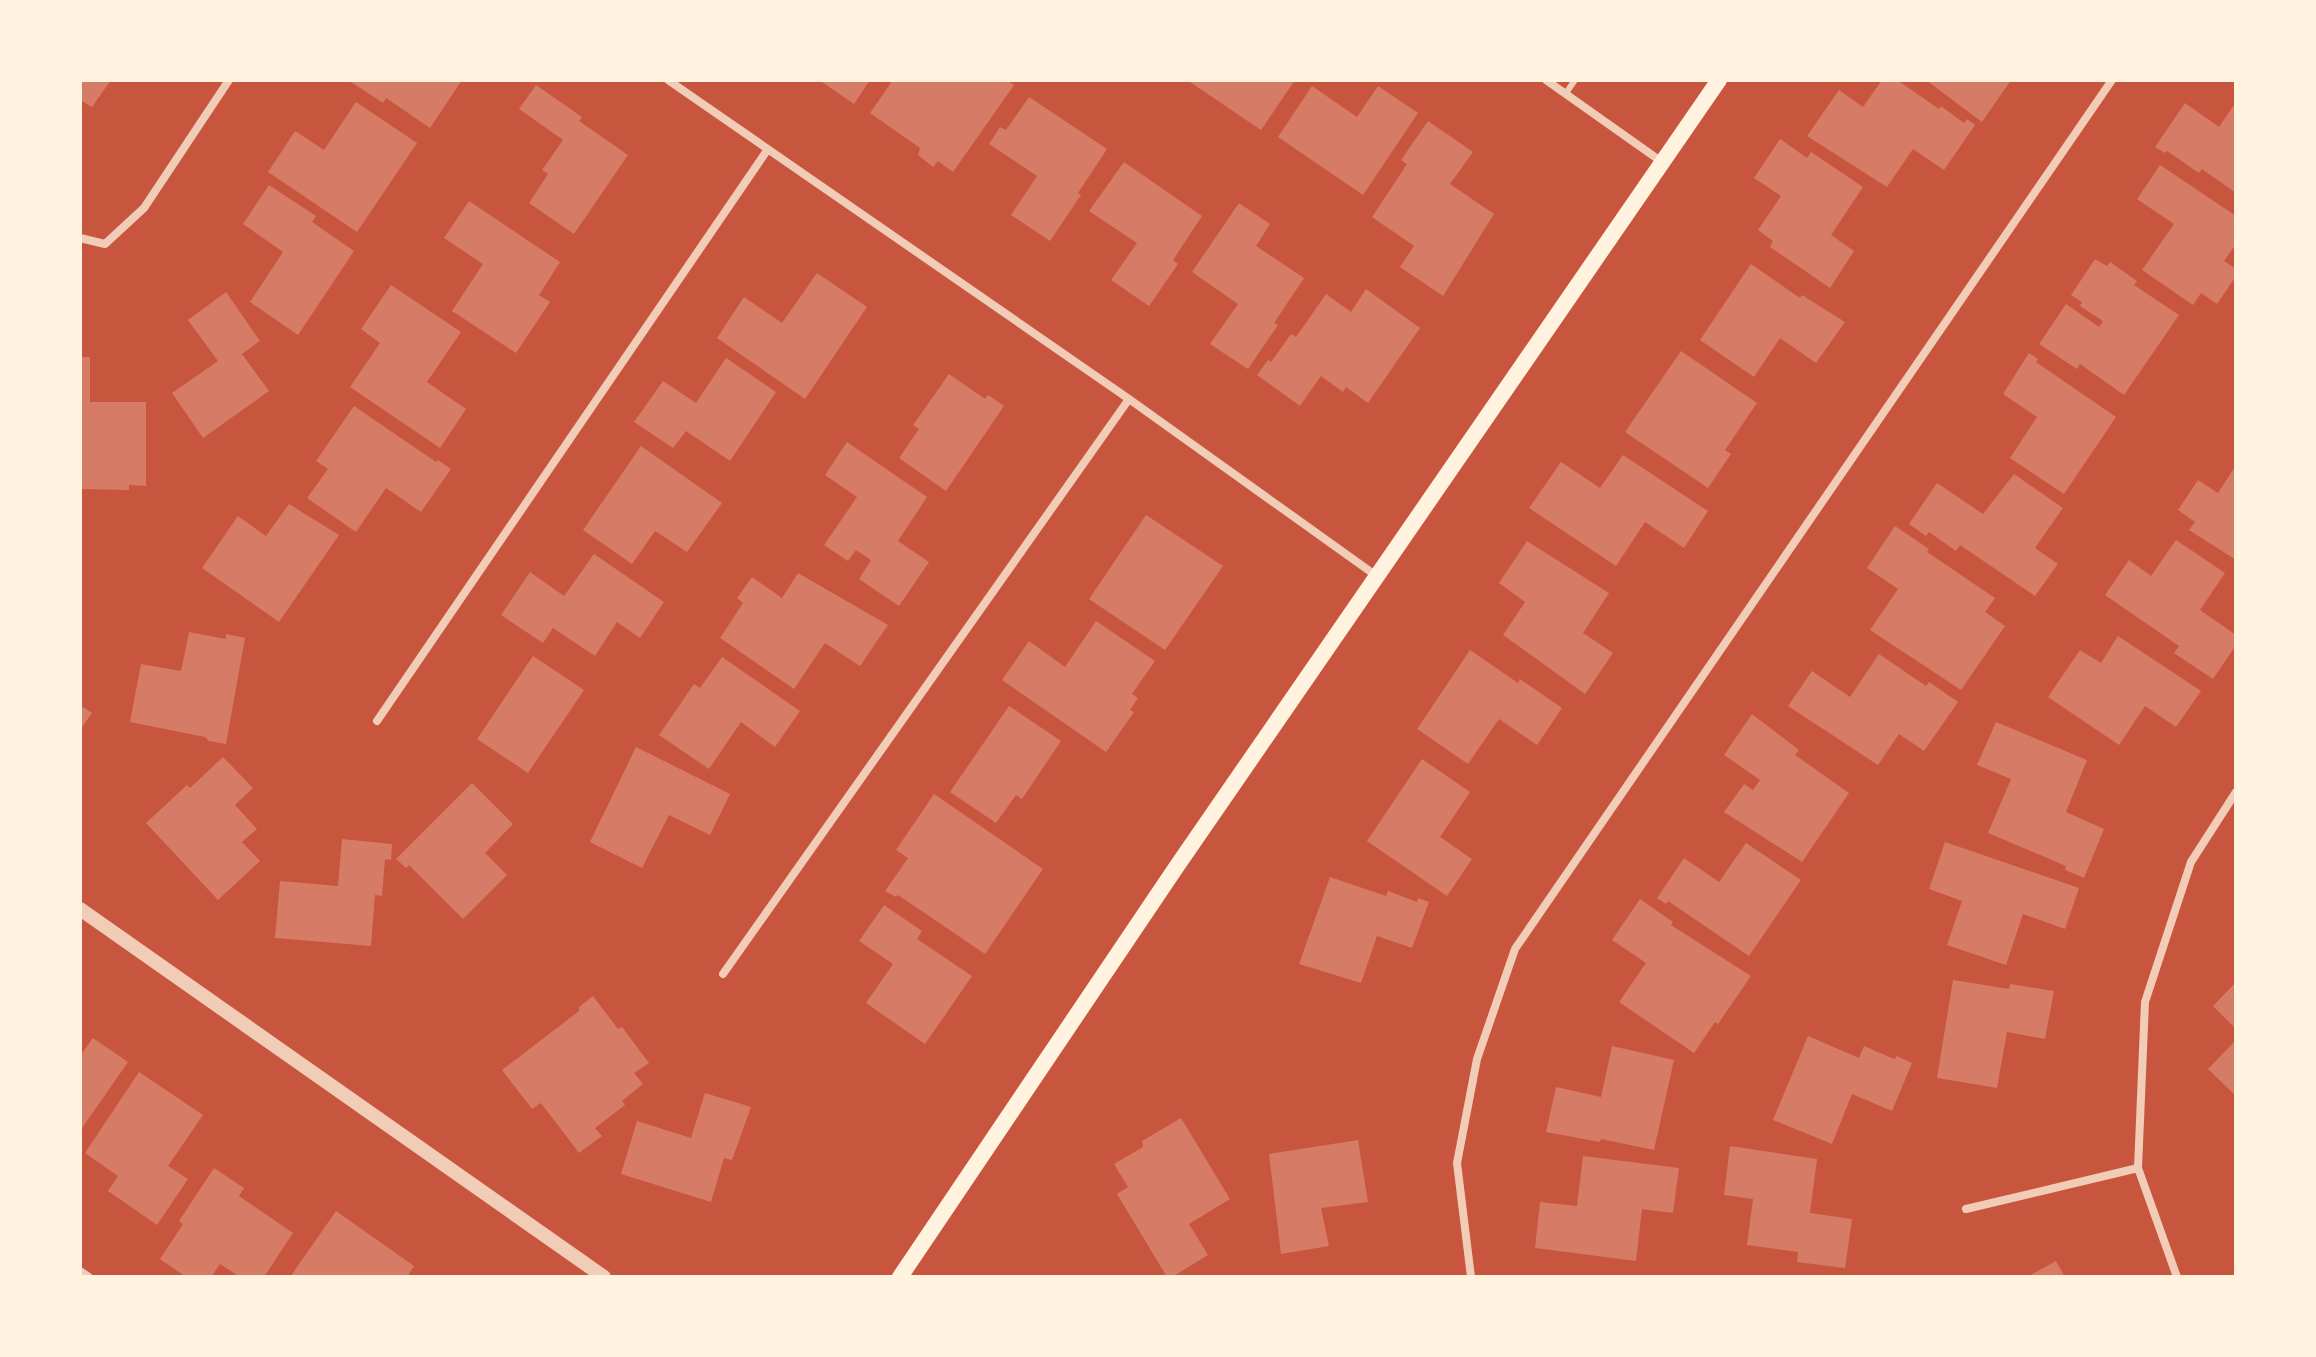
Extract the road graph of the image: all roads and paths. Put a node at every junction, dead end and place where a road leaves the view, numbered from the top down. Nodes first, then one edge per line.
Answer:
1 (229, 80) edge
2 (668, 80) edge
3 (1546, 80) edge
4 (1575, 80) edge
5 (1719, 80) edge
6 (2112, 80) edge
7 (1566, 93) junction
8 (768, 149) junction
9 (1662, 162) junction
10 (80, 238) edge
11 (1129, 399) junction
12 (1378, 577) junction
13 (377, 721) dead end
14 (2236, 792) edge
15 (80, 909) edge
16 (723, 974) dead end
17 (2138, 1168) junction
18 (1966, 1209) dead end
19 (80, 1271) edge
20 (89, 1277) edge
21 (604, 1277) edge
22 (900, 1277) edge
23 (1471, 1277) edge
24 (2177, 1277) edge

1 - 10 street
2 - 8 street
3 - 7 street
4 - 7 lane
5 - 9 main road
6 - 23 street
7 - 9 street
8 - 11 street
8 - 13 street
9 - 12 main road
11 - 12 street
11 - 16 street
12 - 22 main road
14 - 17 street
15 - 21 street
17 - 18 street
17 - 24 street
19 - 20 street

